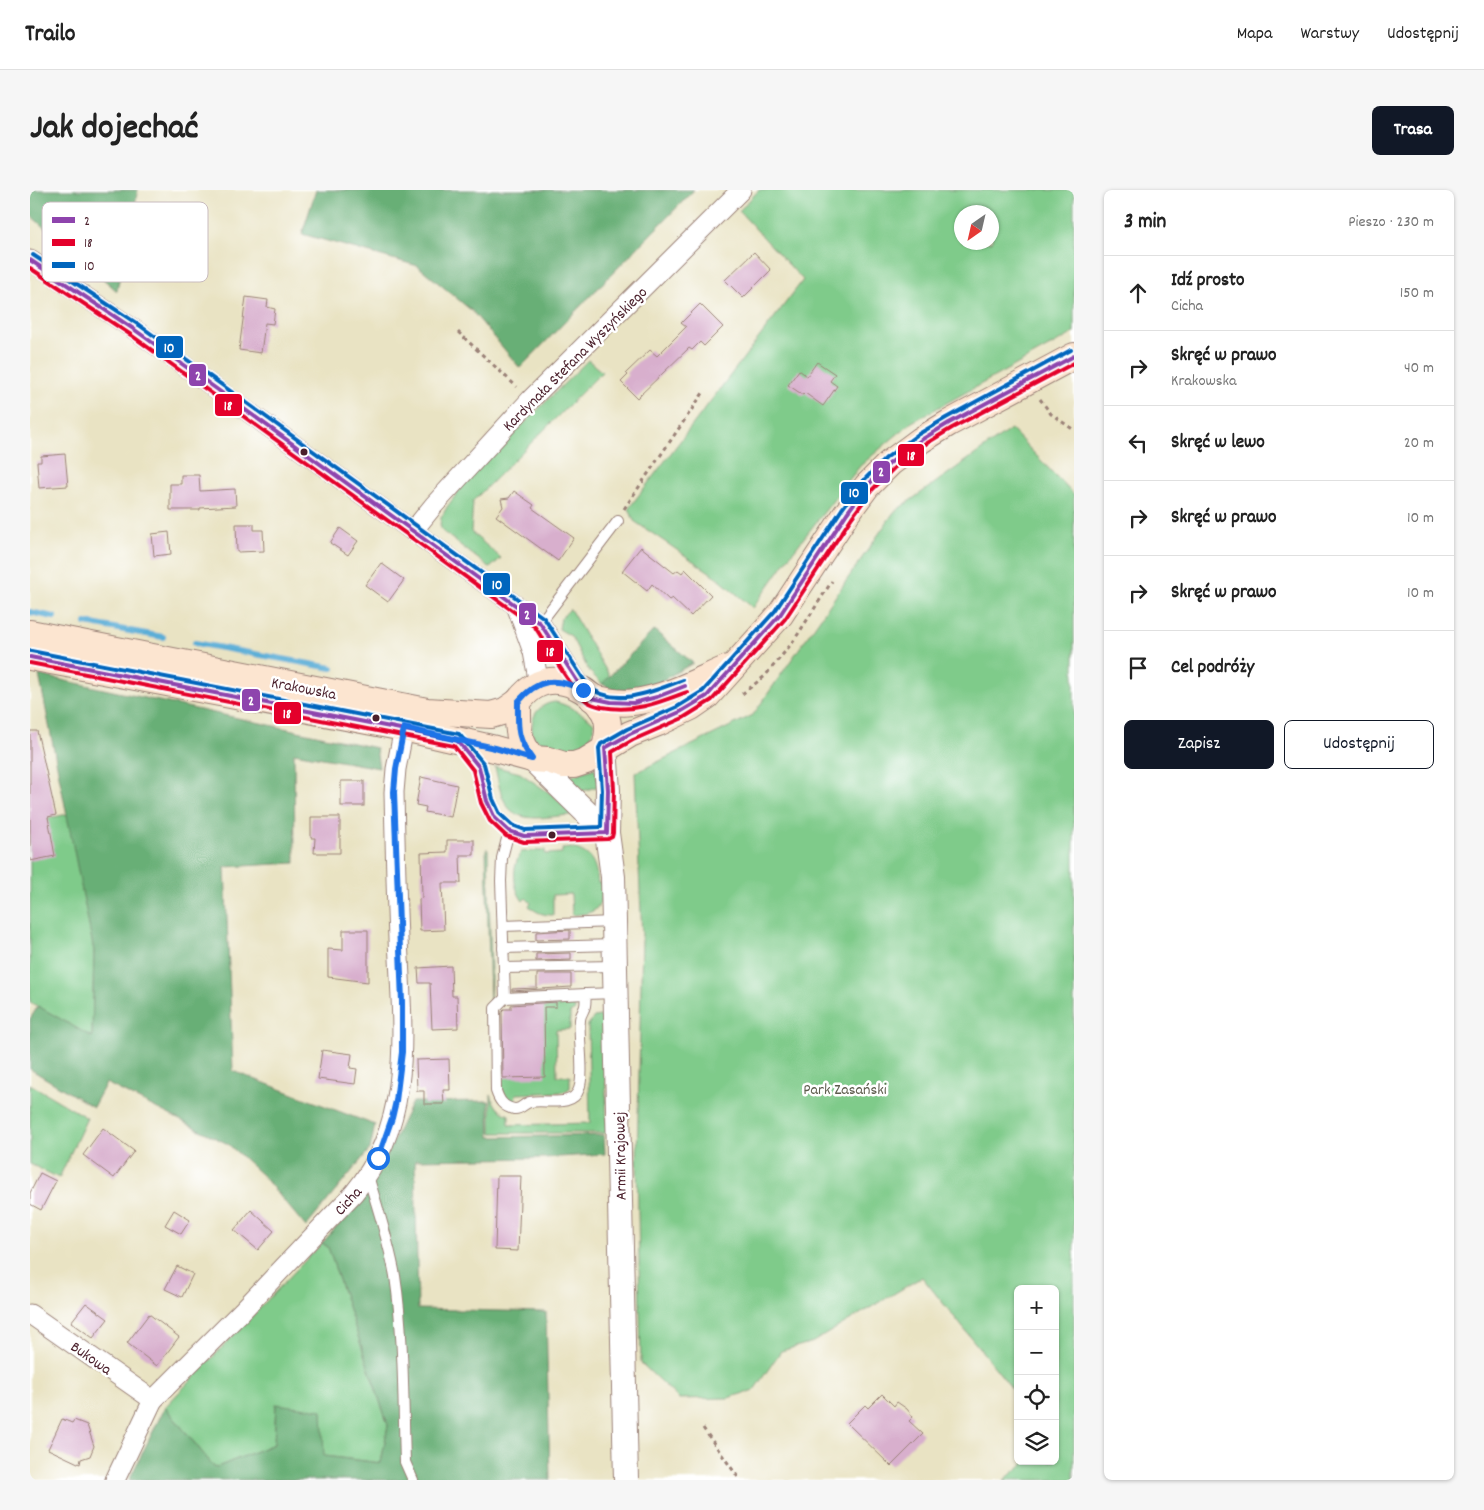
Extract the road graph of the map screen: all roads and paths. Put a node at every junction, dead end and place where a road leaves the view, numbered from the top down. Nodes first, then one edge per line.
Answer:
1 (741, 190) edge
2 (30, 260) edge
3 (42, 268) edge
4 (63, 282) edge
5 (458, 332) dead end
6 (1074, 356) edge
7 (703, 394) dead end
8 (531, 399) junction
9 (1040, 399) dead end
10 (1074, 430) edge
11 (618, 521) joint
12 (413, 531) junction
13 (534, 630) junction
14 (30, 633) edge
15 (30, 657) edge
16 (731, 667) junction
17 (539, 684) junction
18 (588, 694) junction
19 (518, 702) junction
20 (404, 728) junction
21 (457, 740) junction
22 (605, 748) junction
23 (532, 759) junction
24 (509, 831) junction
25 (607, 833) junction
26 (614, 922) junction
27 (503, 926) junction
28 (503, 948) junction
29 (615, 956) junction
30 (504, 968) junction
31 (616, 993) junction
32 (586, 994) junction
33 (505, 998) junction
34 (368, 1176) junction
35 (30, 1314) edge
36 (153, 1400) junction
37 (703, 1428) dead end
38 (116, 1480) edge
39 (413, 1480) edge
40 (626, 1480) edge
41 (740, 1480) edge

1 - 8 street, Kardynała Stefana Wyszyńskiego
2 - 3 street
4 - 12 street
5 - 8 path
6 - 16 main road
7 - 11 path
8 - 12 street, Kardynała Stefana Wyszyńskiego
9 - 10 path
11 - 13 lane
12 - 13 street
13 - 17 street
13 - 18 street
14 - 19 main road, Krakowska
15 - 20 main road, Krakowska
16 - 18 main road
16 - 22 main road
17 - 18 main road
17 - 19 main road
18 - 22 main road
19 - 23 main road
20 - 21 main road, Krakowska
20 - 34 street, Cicha
21 - 23 main road, Krakowska
21 - 24 lane
22 - 23 main road
22 - 25 street, Armii Krajowej
23 - 25 street
24 - 25 lane
24 - 27 lane
25 - 26 street, Armii Krajowej
26 - 27 lane
26 - 29 street, Armii Krajowej
27 - 28 lane
28 - 29 lane
28 - 30 lane
29 - 30 lane
29 - 31 street, Armii Krajowej
30 - 33 lane
31 - 32 lane
31 - 40 street, Armii Krajowej
32 - 33 lane
32 - 33 lane
34 - 36 street, Cicha
34 - 39 lane
35 - 36 street, Bukowa
36 - 38 street, Cicha
37 - 41 path

